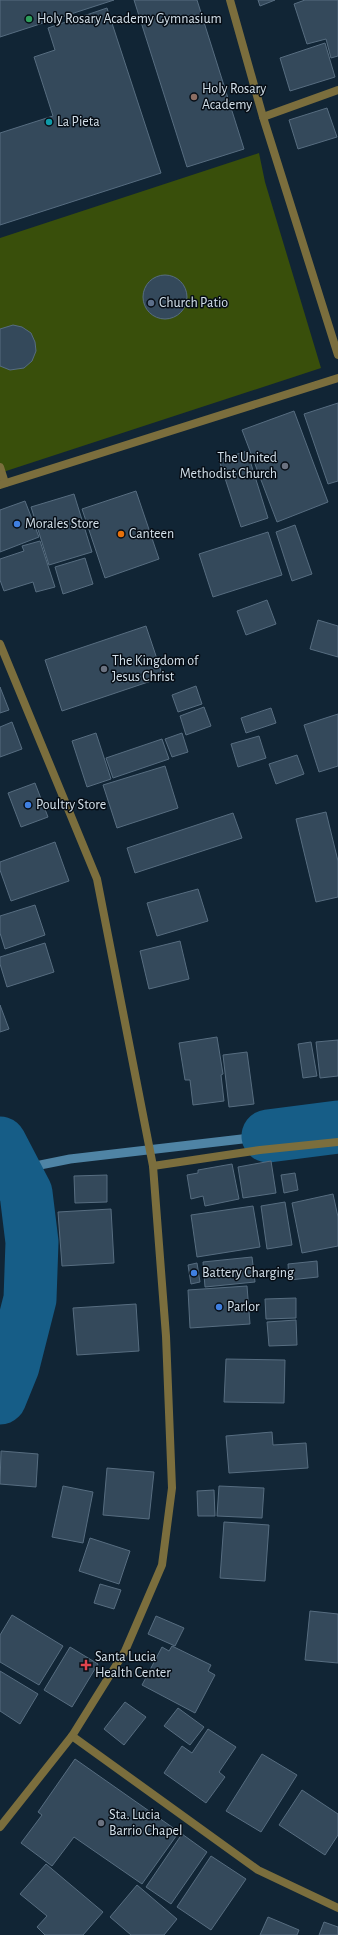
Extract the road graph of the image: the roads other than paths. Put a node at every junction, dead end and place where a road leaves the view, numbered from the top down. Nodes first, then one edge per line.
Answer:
1 (230, 0) edge
2 (338, 90) edge
3 (263, 117) junction
4 (338, 355) edge
5 (338, 378) edge
6 (0, 467) edge
7 (3, 484) edge
8 (0, 644) edge
9 (338, 1142) edge
10 (153, 1163) junction
11 (72, 1736) junction
12 (0, 1827) edge
13 (338, 1908) edge

1 - 3 street
2 - 3 street
3 - 4 street
5 - 7 street
6 - 7 street
8 - 10 street
9 - 10 street
10 - 11 street
11 - 12 street
11 - 13 street

